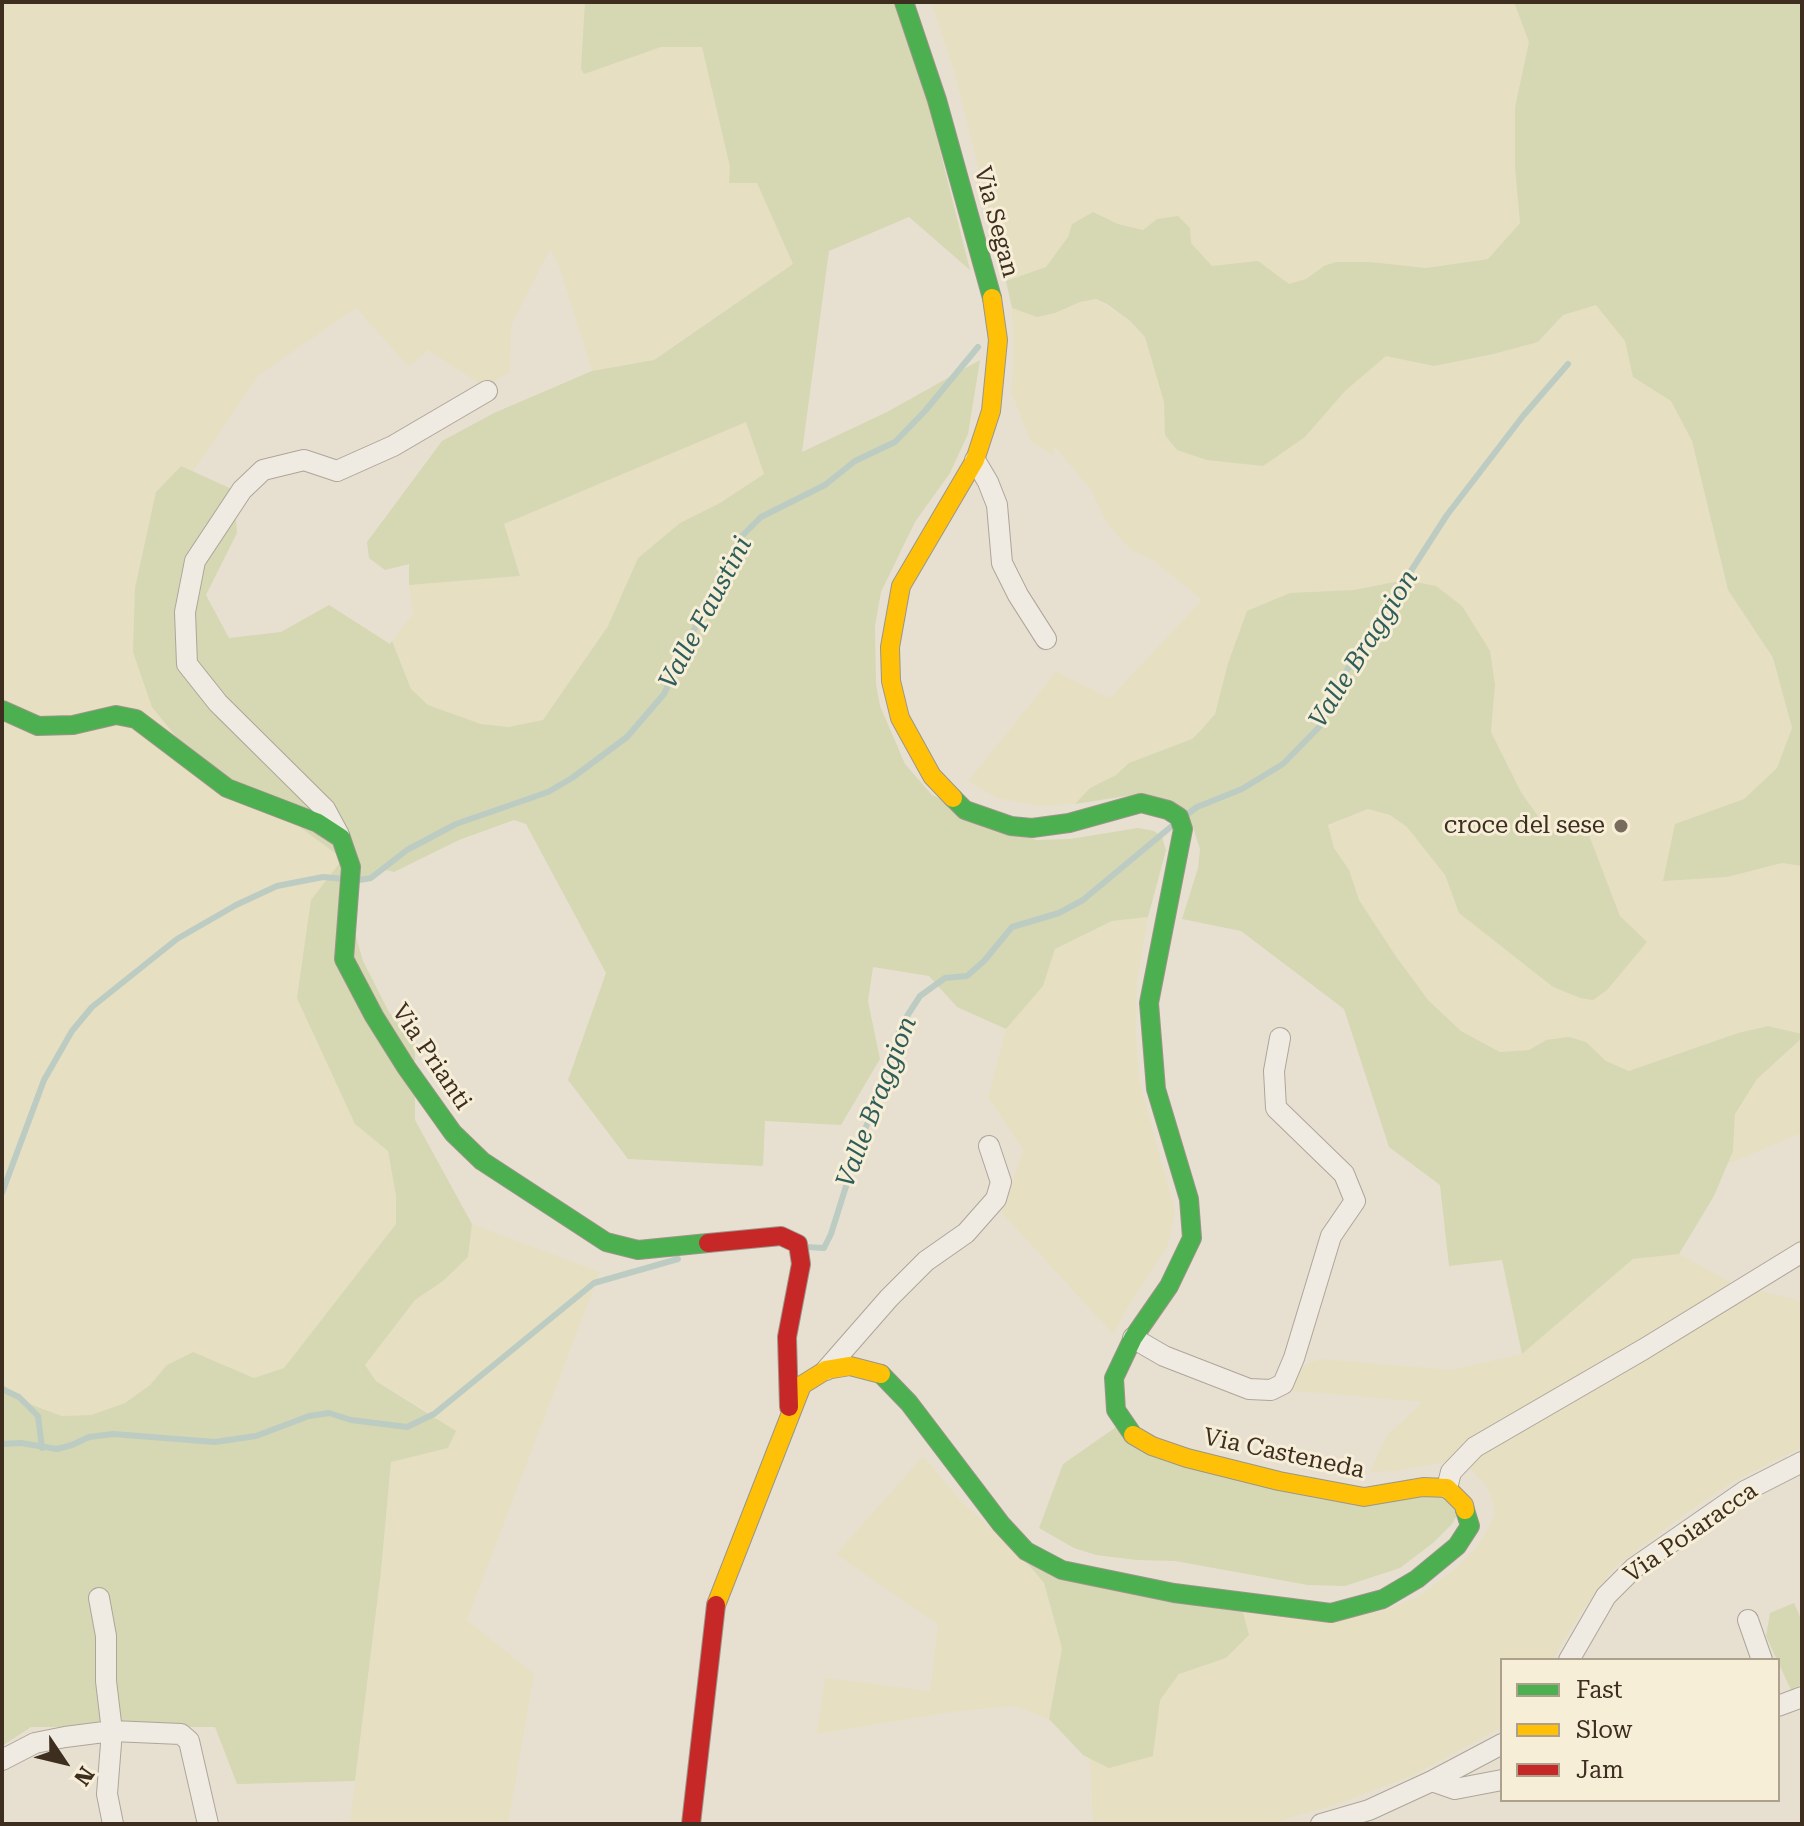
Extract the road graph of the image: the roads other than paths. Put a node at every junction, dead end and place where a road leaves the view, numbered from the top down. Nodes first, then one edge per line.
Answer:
1 (904, 2) edge
2 (487, 391) dead end
3 (975, 460) junction
4 (1046, 639) dead end
5 (2, 710) edge
6 (341, 838) junction
7 (1280, 1038) dead end
8 (989, 1146) dead end
9 (1802, 1252) edge
10 (1133, 1338) junction
11 (826, 1370) junction
12 (789, 1413) junction
13 (1802, 1462) edge
14 (1447, 1488) junction
15 (99, 1598) dead end
16 (1748, 1620) dead end
17 (1570, 1658) edge
18 (1761, 1658) edge
19 (1802, 1697) edge
20 (1780, 1705) edge
21 (112, 1731) junction
22 (1500, 1745) edge
23 (2, 1760) edge
24 (1500, 1780) edge
25 (1432, 1781) junction
26 (113, 1824) edge
27 (208, 1824) edge
28 (691, 1824) edge
29 (1321, 1824) edge

1 - 3 street, Via Segan
2 - 6 street
3 - 4 street
3 - 10 street, Via Casteneda
5 - 6 street
6 - 12 street, Via Prianti
7 - 10 street
8 - 11 street
9 - 14 street
10 - 14 street, Via Casteneda
11 - 12 street
11 - 14 street
12 - 28 street
13 - 17 street, Via Poiaracca
15 - 21 street
16 - 18 street
19 - 20 street
21 - 23 street
21 - 26 street
21 - 27 street
22 - 25 street
24 - 25 street
25 - 29 street

